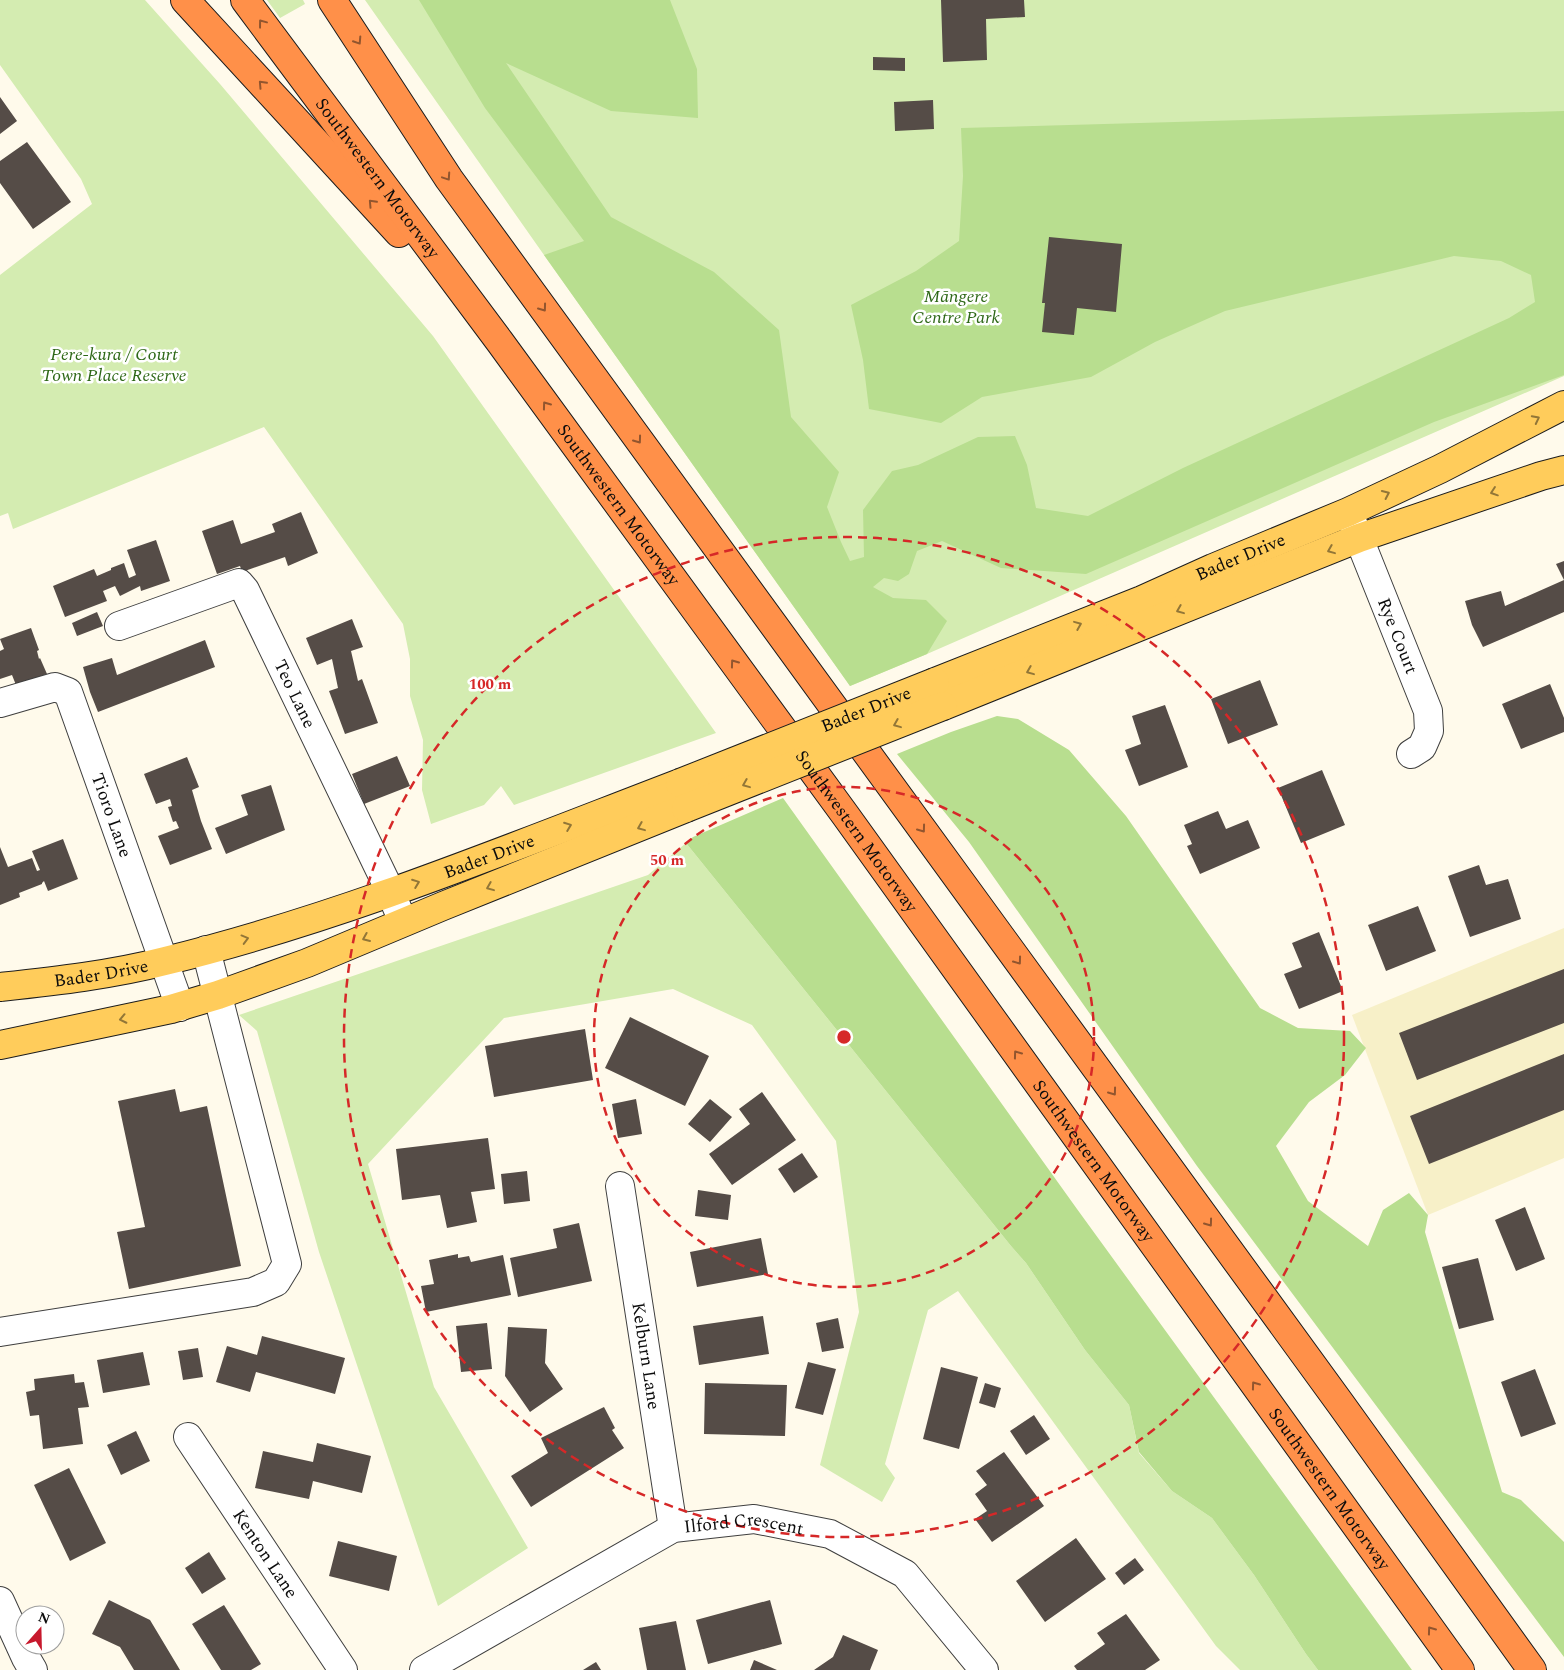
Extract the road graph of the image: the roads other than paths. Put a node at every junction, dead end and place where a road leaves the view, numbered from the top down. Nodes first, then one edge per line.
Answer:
1 (185, 0) edge
2 (245, 0) edge
3 (332, 0) edge
4 (500, 342) junction
5 (1564, 405) edge
6 (1564, 470) edge
7 (1348, 512) junction
8 (1359, 538) junction
9 (119, 626) dead end
10 (939, 694) junction
11 (0, 703) edge
12 (1411, 754) dead end
13 (683, 796) junction
14 (391, 893) junction
15 (403, 922) junction
16 (206, 950) junction
17 (164, 962) junction
18 (0, 988) edge
19 (218, 995) junction
20 (180, 1007) junction
21 (0, 1045) edge
22 (620, 1186) dead end
23 (0, 1332) edge
24 (188, 1437) dead end
25 (674, 1528) junction
26 (0, 1601) edge
27 (33, 1670) edge
28 (343, 1670) edge
29 (424, 1670) edge
30 (984, 1670) edge
31 (1460, 1670) edge
32 (1532, 1670) edge

4 -> 1 highway
4 -> 2 highway, Southwestern Motorway
3 -> 32 highway
31 -> 4 highway, Southwestern Motorway
7 -> 5 main road, Bader Drive
6 -> 8 main road, Bader Drive
7 - 8 street, Rye Court
10 -> 7 main road, Bader Drive
8 -> 10 main road, Bader Drive
8 - 12 street, Rye Court
9 - 14 street, Teo Lane
10 - 13 main road, Bader Drive, bridge
11 - 17 street, Tioro Lane
14 -> 13 main road, Bader Drive
13 -> 15 main road, Bader Drive
14 - 15 street, Teo Lane
16 -> 14 main road, Bader Drive
15 -> 19 main road, Bader Drive
16 - 17 main road, Bader Drive
16 - 19 street
17 - 18 main road, Bader Drive
17 - 20 street, Tioro Lane
19 - 20 main road, Bader Drive
19 - 23 street
20 -> 21 main road, Bader Drive
22 - 25 street, Kelburn Lane
24 - 28 street, Kenton Lane
25 - 29 street, Ilford Crescent
25 - 30 street, Ilford Crescent
26 - 27 street

